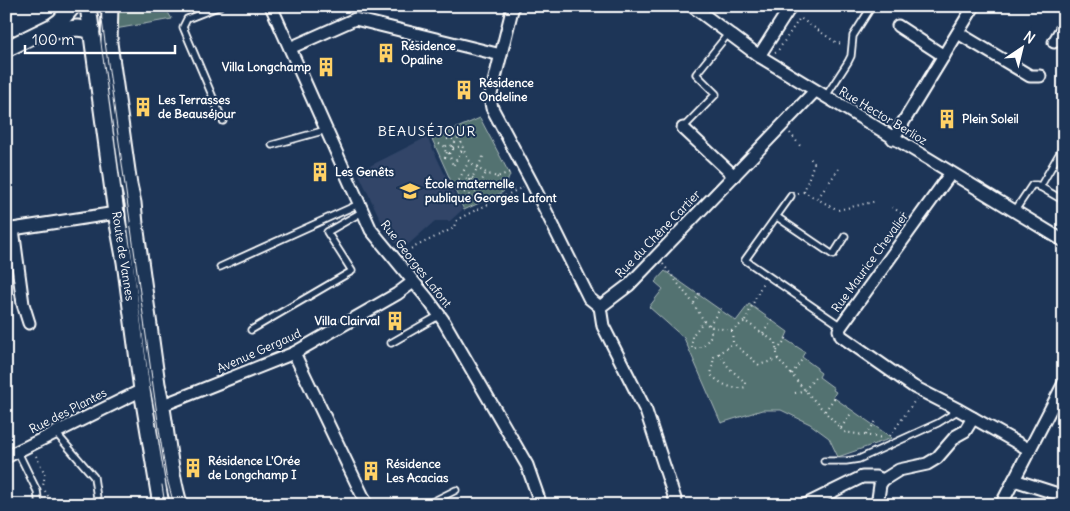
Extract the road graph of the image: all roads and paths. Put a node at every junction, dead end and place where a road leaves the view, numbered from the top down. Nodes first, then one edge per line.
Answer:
1 (73, 6) edge
2 (88, 6) edge
3 (110, 6) edge
4 (220, 6) edge
5 (271, 6) edge
6 (513, 6) edge
7 (692, 6) edge
8 (791, 6) edge
9 (872, 6) edge
10 (974, 6) edge
11 (1064, 24) edge
12 (898, 26) dead end
13 (92, 30) junction
14 (40, 33) junction
15 (958, 33) junction
16 (728, 34) junction
17 (1054, 42) dead end
18 (851, 43) junction
19 (290, 48) junction
20 (6, 49) edge
21 (501, 55) junction
22 (765, 55) junction
23 (944, 56) junction
24 (1040, 76) dead end
25 (815, 90) junction
26 (826, 97) junction
27 (223, 121) dead end
28 (683, 128) joint
29 (326, 130) junction
30 (787, 130) dead end
31 (452, 134) dead end
32 (894, 138) junction
33 (452, 139) junction
34 (456, 141) junction
35 (439, 144) dead end
36 (272, 145) dead end
37 (447, 146) junction
38 (452, 147) junction
39 (463, 147) junction
40 (801, 147) dead end
41 (1063, 148) edge
42 (448, 153) junction
43 (483, 157) dead end
44 (445, 158) dead end
45 (810, 158) dead end
46 (469, 161) junction
47 (477, 168) junction
48 (840, 168) dead end
49 (510, 172) dead end
50 (486, 173) junction
51 (951, 173) junction
52 (734, 176) junction
53 (461, 177) junction
54 (498, 177) junction
55 (470, 181) junction
56 (529, 184) junction
57 (467, 187) junction
58 (478, 187) junction
59 (1040, 187) junction
60 (515, 191) junction
61 (464, 192) junction
62 (804, 192) junction
63 (1064, 193) edge
64 (792, 196) joint
65 (817, 199) junction
66 (877, 201) dead end
67 (892, 207) dead end
68 (360, 208) junction
69 (116, 212) junction
70 (1014, 212) junction
71 (776, 217) junction
72 (916, 222) junction
73 (9, 230) edge
74 (845, 236) dead end
75 (1064, 241) edge
76 (399, 254) dead end
77 (661, 261) dead end
78 (220, 268) dead end
79 (766, 274) junction
80 (413, 282) junction
81 (701, 290) dead end
82 (694, 303) junction
83 (600, 307) junction
84 (721, 308) dead end
85 (440, 315) junction
86 (774, 318) dead end
87 (704, 321) junction
88 (745, 321) junction
89 (29, 323) dead end
90 (710, 326) junction
91 (840, 326) junction
92 (251, 330) dead end
93 (732, 331) junction
94 (763, 334) junction
95 (789, 335) dead end
96 (391, 343) dead end
97 (732, 343) junction
98 (777, 352) junction
99 (294, 353) junction
100 (719, 353) junction
101 (803, 358) dead end
102 (778, 359) junction
103 (792, 375) junction
104 (817, 375) dead end
105 (1064, 383) edge
106 (142, 390) junction
107 (805, 390) junction
108 (922, 391) junction
109 (796, 393) dead end
110 (835, 397) dead end
111 (162, 405) junction
112 (959, 410) junction
113 (824, 412) junction
114 (852, 412) dead end
115 (973, 418) junction
116 (876, 421) dead end
117 (840, 428) junction
118 (56, 432) junction
119 (866, 435) junction
120 (1030, 450) junction
121 (10, 452) edge
122 (36, 456) dead end
123 (824, 461) dead end
124 (883, 480) junction
125 (1014, 480) junction
126 (456, 490) dead end
127 (1064, 496) edge
128 (176, 504) edge
129 (39, 505) edge
130 (53, 505) edge
131 (98, 505) edge
132 (161, 505) edge
133 (367, 505) edge
134 (426, 505) edge
135 (541, 505) edge
136 (677, 505) edge
137 (805, 505) edge
138 (877, 505) edge
139 (1001, 505) edge

1 - 14 main road
2 - 13 main road, Route de Vannes
3 - 111 main road, Route de Vannes
4 - 27 lane
5 - 19 street, Rue Georges Lafont
6 - 21 street
7 - 16 street, Rue Hector Berlioz
8 - 22 street
9 - 18 lane
10 - 15 street
11 - 17 street
12 - 23 street
13 - 14 main road
13 - 69 main road, Route de Vannes
14 - 20 main road
15 - 23 street
15 - 24 street
16 - 22 street, Rue Hector Berlioz
16 - 28 lane
18 - 22 path
18 - 26 lane
19 - 21 street
19 - 29 street, Rue Georges Lafont
21 - 56 street
22 - 25 street, Rue Hector Berlioz
23 - 32 street
25 - 26 street, Rue Hector Berlioz
25 - 52 street, Rue du Chêne Cartier
26 - 32 street, Rue Hector Berlioz
28 - 52 street
29 - 36 lane
29 - 68 street, Rue Georges Lafont
30 - 40 path
31 - 33 path
32 - 51 street, Rue Hector Berlioz
33 - 34 path
33 - 37 path
34 - 38 path
34 - 39 path
35 - 37 path
37 - 38 path
37 - 42 path
38 - 39 path
38 - 42 path
39 - 42 path
39 - 46 path
41 - 59 lane
42 - 44 path
43 - 47 path
45 - 62 path
46 - 47 path
46 - 53 path
47 - 50 path
47 - 55 path
48 - 65 path
49 - 54 path
50 - 54 path
50 - 58 path
51 - 70 street, Rue Hector Berlioz
51 - 72 street, Rue Maurice Chevalier
52 - 83 street, Rue du Chêne Cartier
53 - 55 path
53 - 61 path
54 - 60 path
55 - 57 path
55 - 57 path
55 - 58 path
56 - 60 path
56 - 83 street
57 - 61 path
58 - 61 path
59 - 63 lane
59 - 70 lane
60 - 76 path
62 - 64 path
62 - 65 path
64 - 71 lane
65 - 66 path
67 - 72 path
68 - 78 lane
68 - 80 street, Rue Georges Lafont
68 - 92 lane
69 - 73 street
69 - 106 main road, Route de Vannes
70 - 75 street, Rue Hector Berlioz
71 - 74 lane
71 - 79 lane
72 - 91 street, Rue Maurice Chevalier
73 - 89 street
77 - 82 path
79 - 88 path
79 - 91 lane
80 - 85 street, Rue Georges Lafont
80 - 99 street, Avenue Gergaud
81 - 82 path
82 - 87 path
83 - 136 street
84 - 90 path
85 - 96 lane
85 - 135 street, Rue Georges Lafont
86 - 94 path
87 - 90 path
87 - 90 path
88 - 93 path
88 - 94 path
90 - 93 path
91 - 108 street, Rue Maurice Chevalier
93 - 97 path
94 - 98 path
95 - 98 path
97 - 100 path
97 - 102 path
98 - 102 path
99 - 111 street, Avenue Gergaud
99 - 133 street
100 - 100 path
101 - 103 path
102 - 103 path
103 - 107 path
104 - 107 path
105 - 120 street
106 - 118 street, Rue des Plantes
106 - 132 main road, Route de Vannes
107 - 109 path
107 - 113 path
108 - 112 street, Rue Maurice Chevalier
108 - 119 path
110 - 113 path
111 - 128 main road, Route de Vannes
112 - 115 street, Rue Maurice Chevalier
112 - 123 lane
113 - 117 path
114 - 117 path
115 - 120 street, Rue Maurice Chevalier
115 - 124 street
116 - 119 path
117 - 119 path
118 - 121 street, Rue des Plantes
118 - 131 lane
120 - 125 street
121 - 129 lane
122 - 130 path
124 - 137 street
124 - 138 street
125 - 127 street
125 - 139 street
126 - 134 lane

